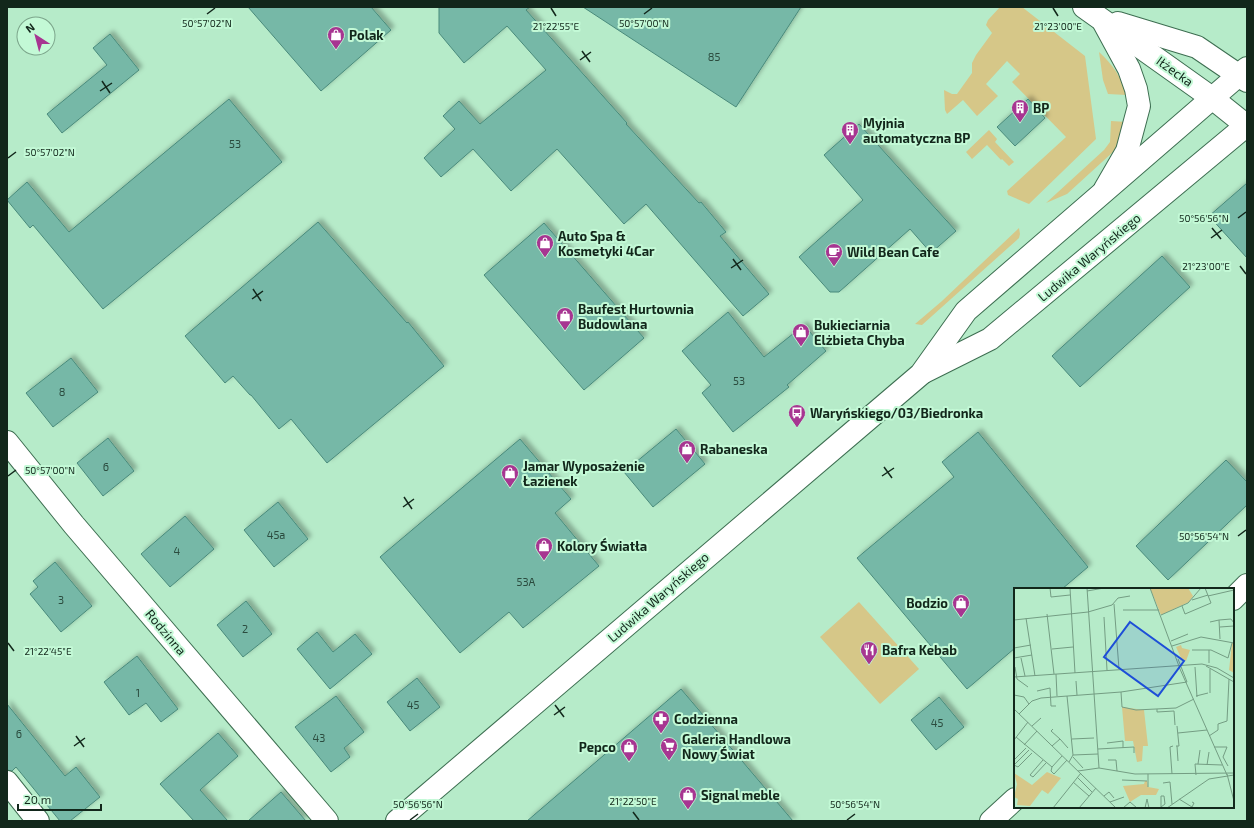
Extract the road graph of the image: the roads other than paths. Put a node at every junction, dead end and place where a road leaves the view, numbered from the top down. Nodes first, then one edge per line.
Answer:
1 (1093, 13) edge
2 (1244, 75) edge
3 (1212, 98) junction
4 (1247, 125) edge
5 (1105, 190) junction
6 (921, 374) junction
7 (7, 442) edge
8 (1247, 585) edge
9 (1234, 597) edge
10 (7, 782) edge
11 (1014, 800) edge
12 (38, 821) edge
13 (326, 821) edge
14 (396, 821) edge
15 (991, 821) edge

1 - 2 main road, Iłżecka
1 - 3 main road, Iłżecka
1 - 5 main road, Ludwika Waryńskiego
2 - 3 main road, Ludwika Waryńskiego
3 - 4 main road, Iłżecka
3 - 5 main road, Ludwika Waryńskiego
4 - 6 main road, Ludwika Waryńskiego
5 - 6 main road, Ludwika Waryńskiego
6 - 14 main road, Ludwika Waryńskiego
7 - 13 main road, Rodzinna
8 - 9 main road
10 - 12 main road
11 - 15 main road

